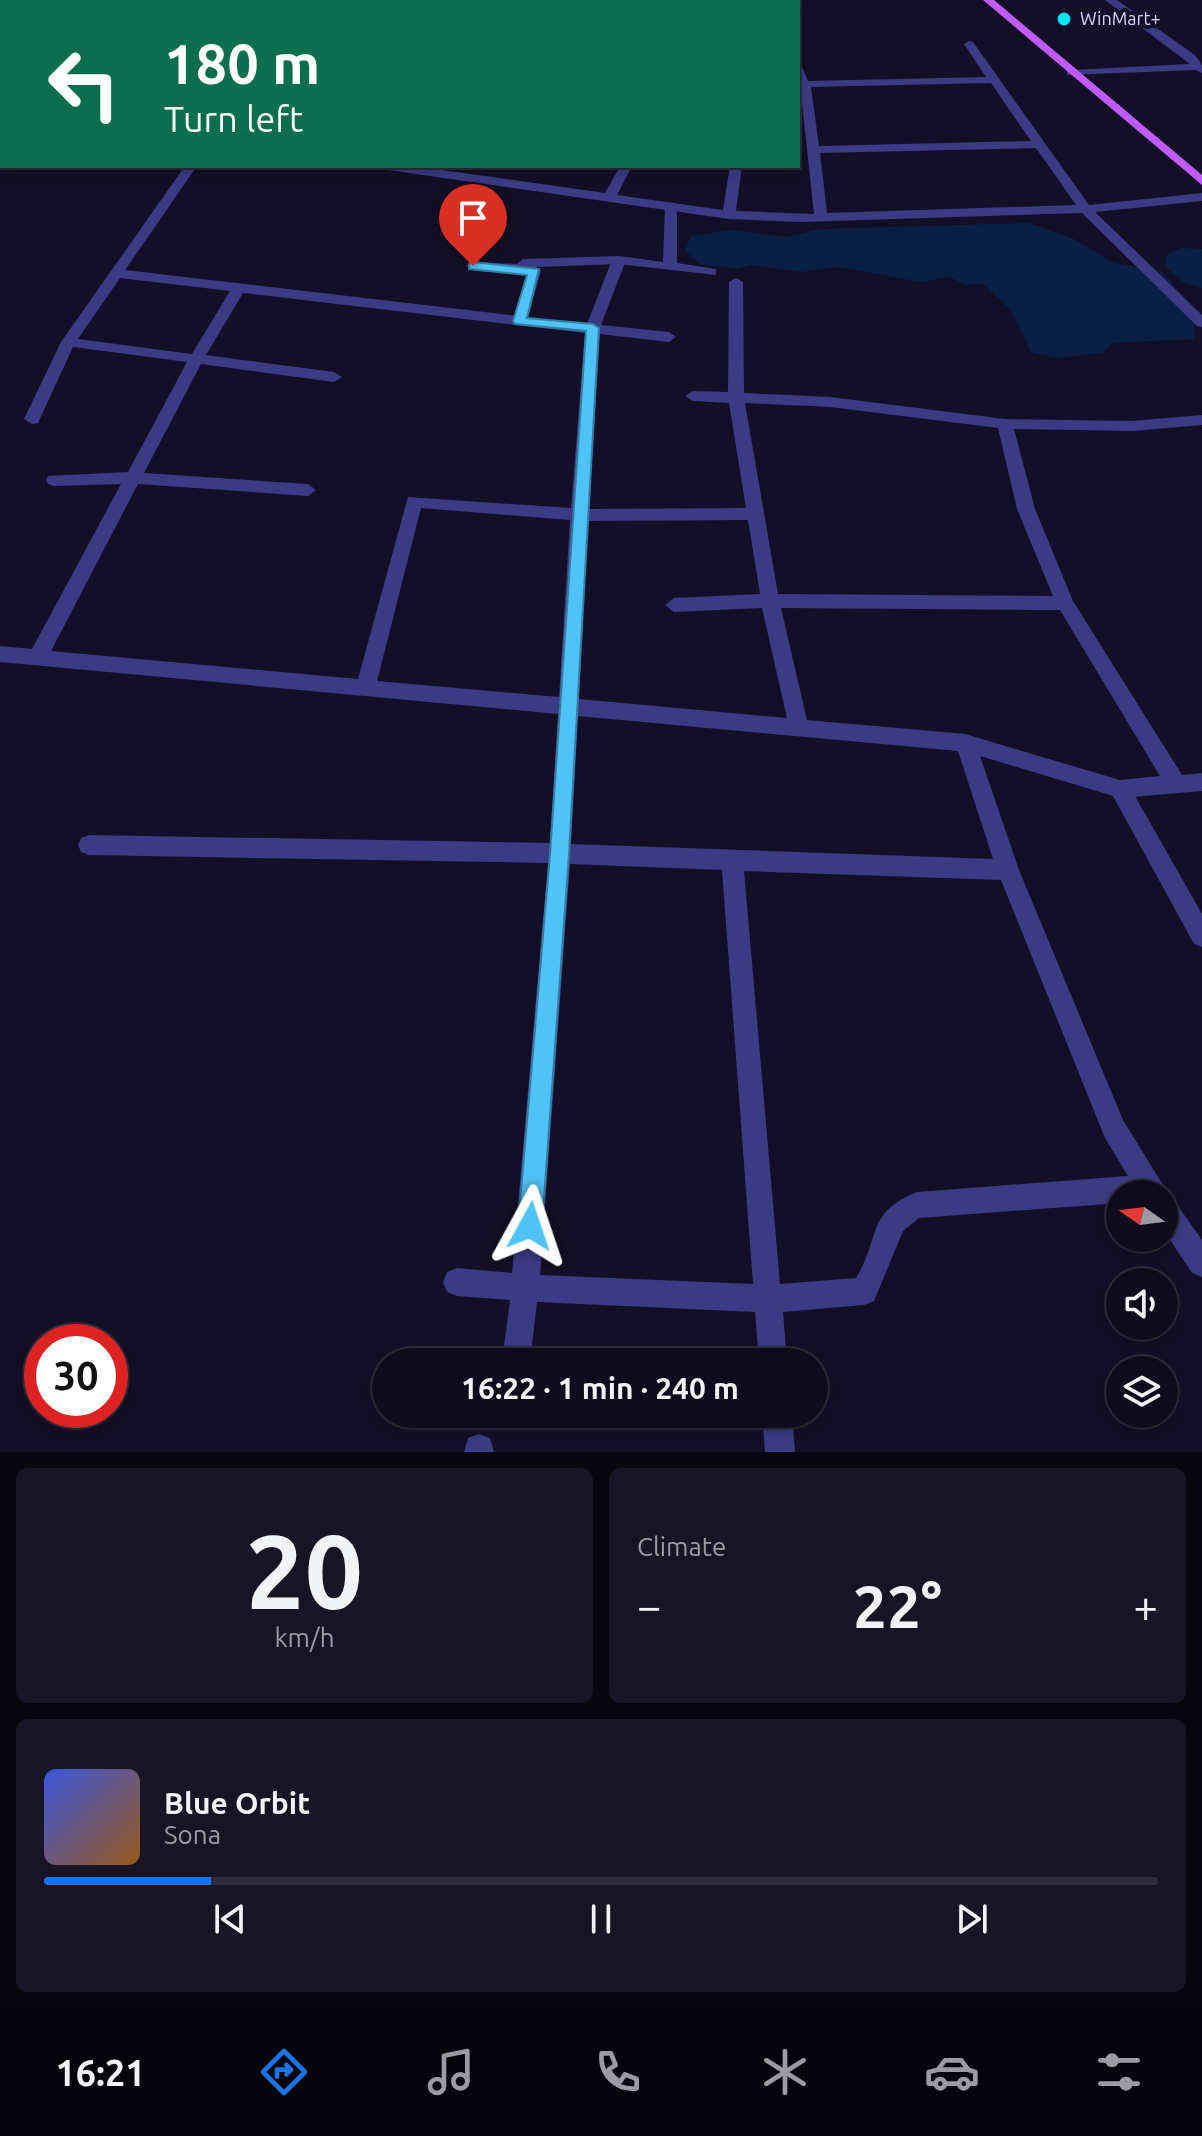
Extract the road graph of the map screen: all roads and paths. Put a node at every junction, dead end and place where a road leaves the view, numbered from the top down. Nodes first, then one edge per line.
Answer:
1 (988, 0) edge
2 (1110, 0) edge
3 (969, 44) dead end
4 (1201, 68) edge
5 (1071, 73) junction
6 (800, 74) edge
7 (993, 80) junction
8 (804, 84) junction
9 (1038, 144) junction
10 (811, 150) junction
11 (190, 168) edge
12 (402, 168) edge
13 (625, 168) edge
14 (736, 168) edge
15 (1202, 181) edge
16 (610, 197) junction
17 (1202, 197) edge
18 (671, 206) junction
19 (1085, 209) junction
20 (729, 215) junction
21 (821, 217) junction
22 (619, 260) junction
23 (473, 266) dead end
24 (670, 267) junction
25 (531, 269) junction
26 (711, 272) dead end
27 (117, 273) junction
28 (736, 282) dead end
29 (239, 288) junction
30 (520, 321) junction
31 (1202, 323) edge
32 (593, 328) junction
33 (669, 337) dead end
34 (68, 342) junction
35 (196, 359) junction
36 (334, 377) dead end
37 (693, 396) dead end
38 (736, 398) junction
39 (32, 419) dead end
40 (1202, 420) edge
41 (1005, 424) junction
42 (134, 478) junction
43 (54, 480) dead end
44 (308, 490) dead end
45 (755, 514) junction
46 (579, 515) junction
47 (770, 601) junction
48 (1065, 603) junction
49 (674, 605) dead end
50 (0, 654) edge
51 (38, 657) junction
52 (365, 688) junction
53 (568, 707) junction
54 (799, 728) junction
55 (965, 743) junction
56 (1202, 782) edge
57 (1177, 785) junction
58 (1120, 789) junction
59 (89, 845) dead end
60 (560, 854) junction
61 (732, 858) junction
62 (1008, 870) junction
63 (1202, 936) edge
64 (1146, 1180) edge
65 (1106, 1199) edge
66 (1178, 1229) edge
67 (1202, 1263) edge
68 (457, 1282) dead end
69 (525, 1288) junction
70 (768, 1299) junction
71 (518, 1348) edge
72 (772, 1348) edge
73 (778, 1428) edge
74 (780, 1452) edge

1 - 5 main road
2 - 4 street
3 - 7 street
4 - 5 street
5 - 15 main road
6 - 8 street
7 - 8 street
7 - 9 street
8 - 10 street
9 - 10 street
9 - 19 street
10 - 21 street
11 - 27 street
12 - 16 street
13 - 16 street
14 - 20 street
16 - 18 street
17 - 19 street
18 - 20 street
18 - 24 street
19 - 21 street
19 - 31 street
20 - 21 street
22 - 24 street
22 - 25 street
22 - 32 street
23 - 25 street
24 - 26 street
25 - 30 street
27 - 29 street
27 - 34 street
28 - 38 street
29 - 30 street
29 - 35 street
30 - 32 street
32 - 33 street
32 - 46 street
34 - 35 street
34 - 39 street
35 - 36 street
35 - 42 street
37 - 38 street
38 - 41 street
38 - 45 street
40 - 41 street
41 - 48 street
42 - 43 street
42 - 44 street
42 - 51 street
45 - 46 street
45 - 47 street
46 - 52 street
46 - 53 street
47 - 48 street
47 - 49 street
47 - 54 street
48 - 57 street
50 - 51 street
51 - 52 street
52 - 53 street
53 - 54 street
53 - 60 street
54 - 55 street
55 - 58 street
55 - 62 street
56 - 57 street
57 - 58 street
58 - 63 street
59 - 60 street
60 - 61 street
60 - 69 street
61 - 62 street
61 - 70 street
62 - 64 street
65 - 70 street
66 - 67 street
68 - 69 street
69 - 70 street
69 - 71 street
70 - 72 street
73 - 74 street

